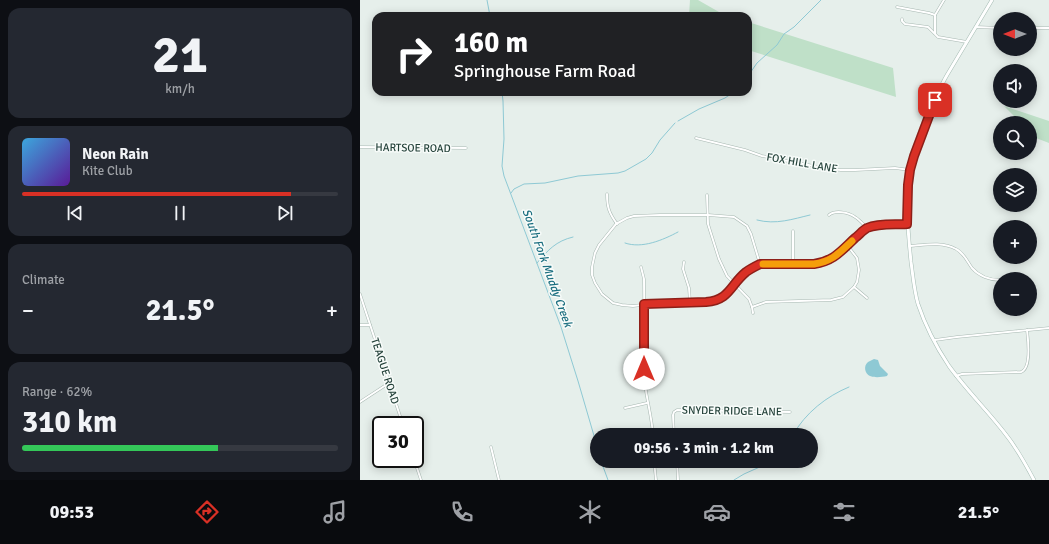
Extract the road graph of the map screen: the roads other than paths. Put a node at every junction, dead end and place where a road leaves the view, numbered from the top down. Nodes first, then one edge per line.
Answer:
1 (944, 0) edge
2 (992, 0) edge
3 (897, 7) dead end
4 (935, 15) junction
5 (902, 19) dead end
6 (976, 27) junction
7 (993, 28) edge
8 (1037, 28) edge
9 (1049, 28) edge
10 (935, 34) junction
11 (967, 42) junction
12 (696, 138) dead end
13 (360, 147) edge
14 (466, 148) dead end
15 (910, 170) junction
16 (607, 194) dead end
17 (707, 195) dead end
18 (708, 215) junction
19 (829, 215) dead end
20 (617, 224) junction
21 (907, 224) junction
22 (867, 228) junction
23 (793, 231) dead end
24 (847, 245) junction
25 (910, 246) junction
26 (684, 262) dead end
27 (760, 264) junction
28 (793, 264) junction
29 (641, 267) dead end
30 (993, 280) edge
31 (735, 284) junction
32 (854, 287) junction
33 (360, 294) edge
34 (361, 297) edge
35 (867, 298) dead end
36 (690, 302) junction
37 (644, 304) junction
38 (752, 307) junction
39 (753, 313) dead end
40 (360, 325) edge
41 (370, 325) junction
42 (1049, 328) edge
43 (1027, 330) junction
44 (935, 340) junction
45 (956, 376) junction
46 (389, 383) junction
47 (360, 402) edge
48 (648, 402) junction
49 (625, 408) dead end
50 (790, 412) dead end
51 (400, 416) edge
52 (652, 428) edge
53 (674, 428) edge
54 (491, 447) dead end
55 (417, 468) edge
56 (655, 468) edge
57 (677, 468) edge
58 (421, 480) edge
59 (499, 480) edge
60 (656, 480) edge
61 (678, 480) edge
62 (1034, 480) edge

1 - 4 street
2 - 6 street
3 - 4 street
4 - 10 street
5 - 10 street
6 - 7 street
6 - 11 street
8 - 9 street
10 - 11 street
11 - 15 street
12 - 15 street, FOX HILL LANE
13 - 14 street, HARTSOE ROAD
15 - 21 street
16 - 20 street
17 - 18 street
18 - 20 street
18 - 27 street
18 - 31 street
19 - 22 street
20 - 37 street
21 - 22 street
21 - 25 street
22 - 24 street
23 - 28 street
24 - 28 street
24 - 32 street
25 - 30 street
25 - 44 street
26 - 36 street
27 - 28 street
27 - 31 street
29 - 37 street
31 - 36 street
31 - 38 street
32 - 35 street
32 - 38 street
33 - 34 street, TEAGUE ROAD
34 - 41 street, TEAGUE ROAD
36 - 37 street
37 - 48 street
38 - 39 street
40 - 41 street
41 - 46 street, TEAGUE ROAD
42 - 43 street
43 - 44 street
43 - 45 street
44 - 45 street
45 - 62 street
46 - 47 street
46 - 51 street, TEAGUE ROAD
48 - 49 street
48 - 52 street
50 - 53 street, SNYDER RIDGE LANE
54 - 59 street
55 - 58 street
56 - 60 street
57 - 61 street

